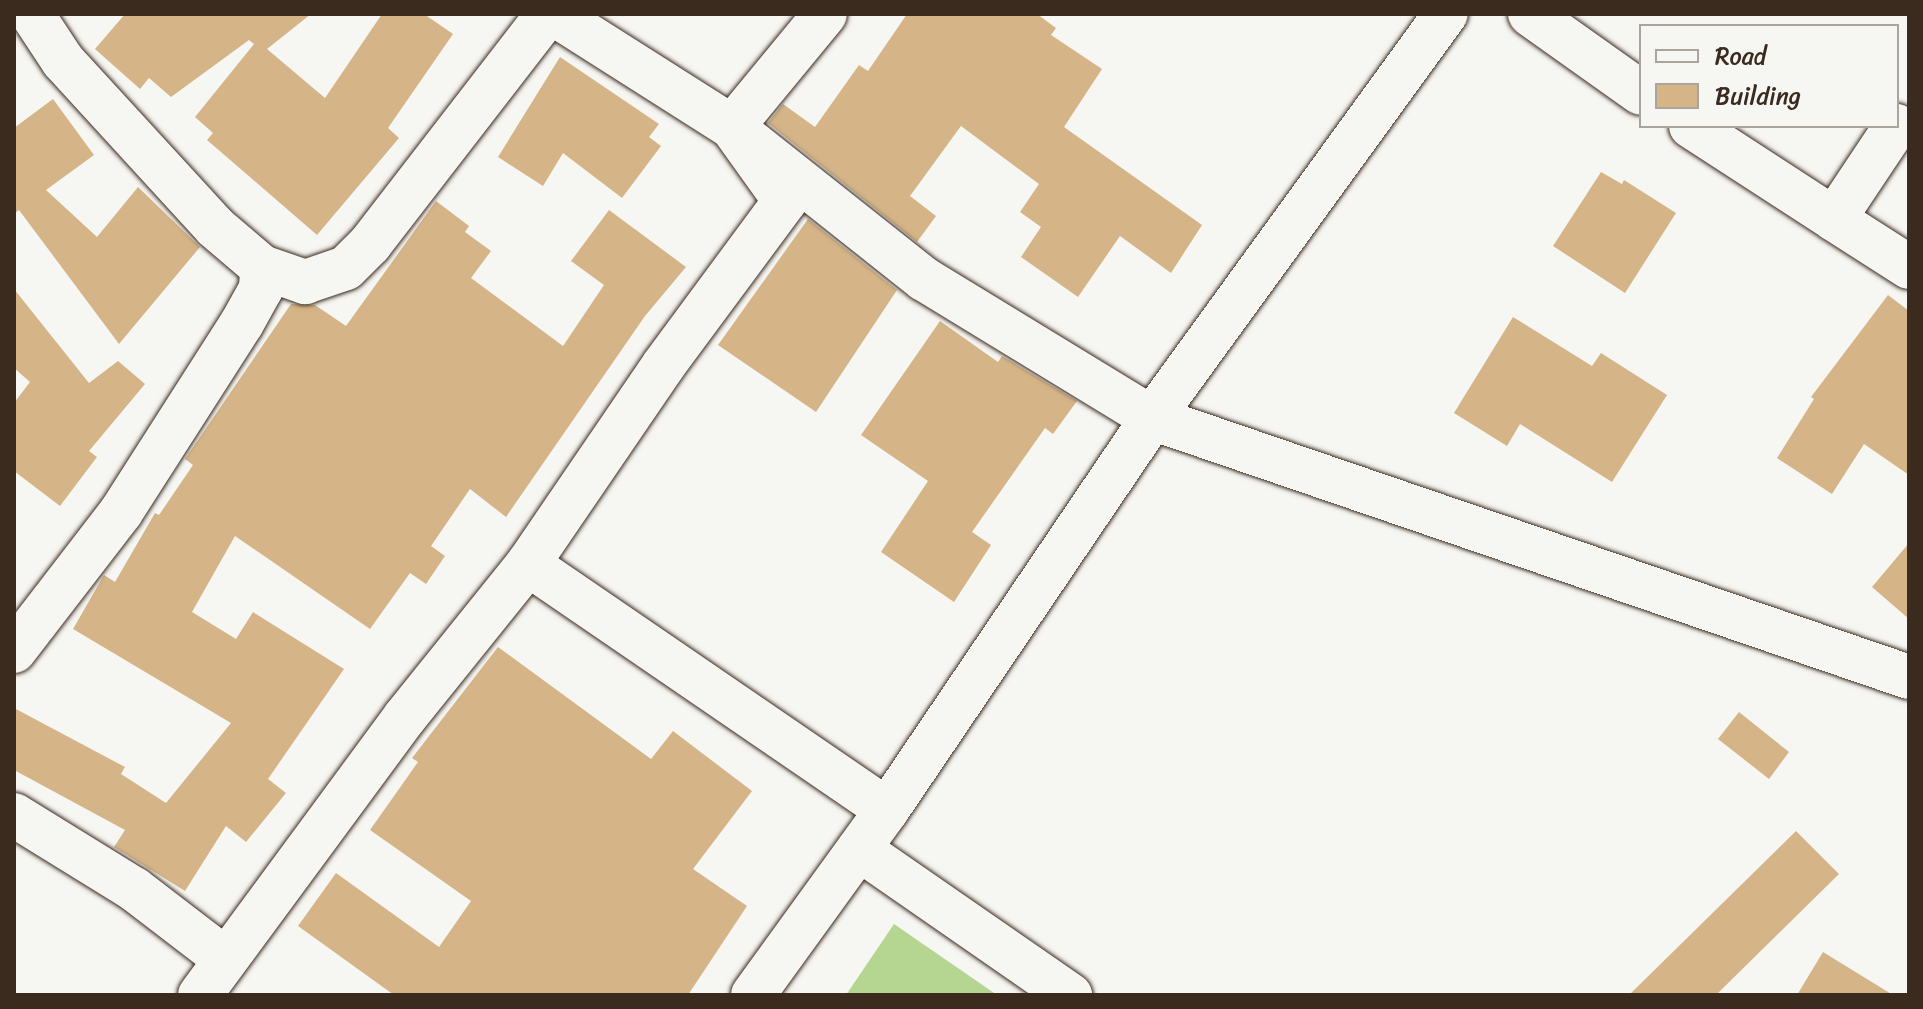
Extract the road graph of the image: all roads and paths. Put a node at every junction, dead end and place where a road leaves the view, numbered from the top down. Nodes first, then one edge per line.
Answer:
1 (32, 14) edge
2 (548, 14) edge
3 (554, 14) edge
4 (825, 14) edge
5 (1446, 14) edge
6 (1530, 14) edge
7 (1639, 92) edge
8 (732, 127) junction
9 (1694, 128) edge
10 (1895, 128) edge
11 (1834, 219) junction
12 (262, 267) junction
13 (1909, 267) edge
14 (1152, 418) junction
15 (528, 564) junction
16 (14, 651) edge
17 (1909, 677) edge
18 (887, 810) junction
19 (14, 815) edge
20 (859, 849) junction
21 (224, 958) junction
22 (200, 995) edge
23 (753, 995) edge
24 (1070, 995) edge

1 - 12 street
2 - 12 street
3 - 8 street
4 - 8 street
5 - 14 street
6 - 7 street
8 - 14 street
8 - 15 street
9 - 11 street
10 - 11 street
11 - 13 street
12 - 16 street
14 - 17 street
14 - 18 street
15 - 18 street
15 - 21 street
18 - 20 street
19 - 21 street
20 - 23 street
20 - 24 street
21 - 22 street

